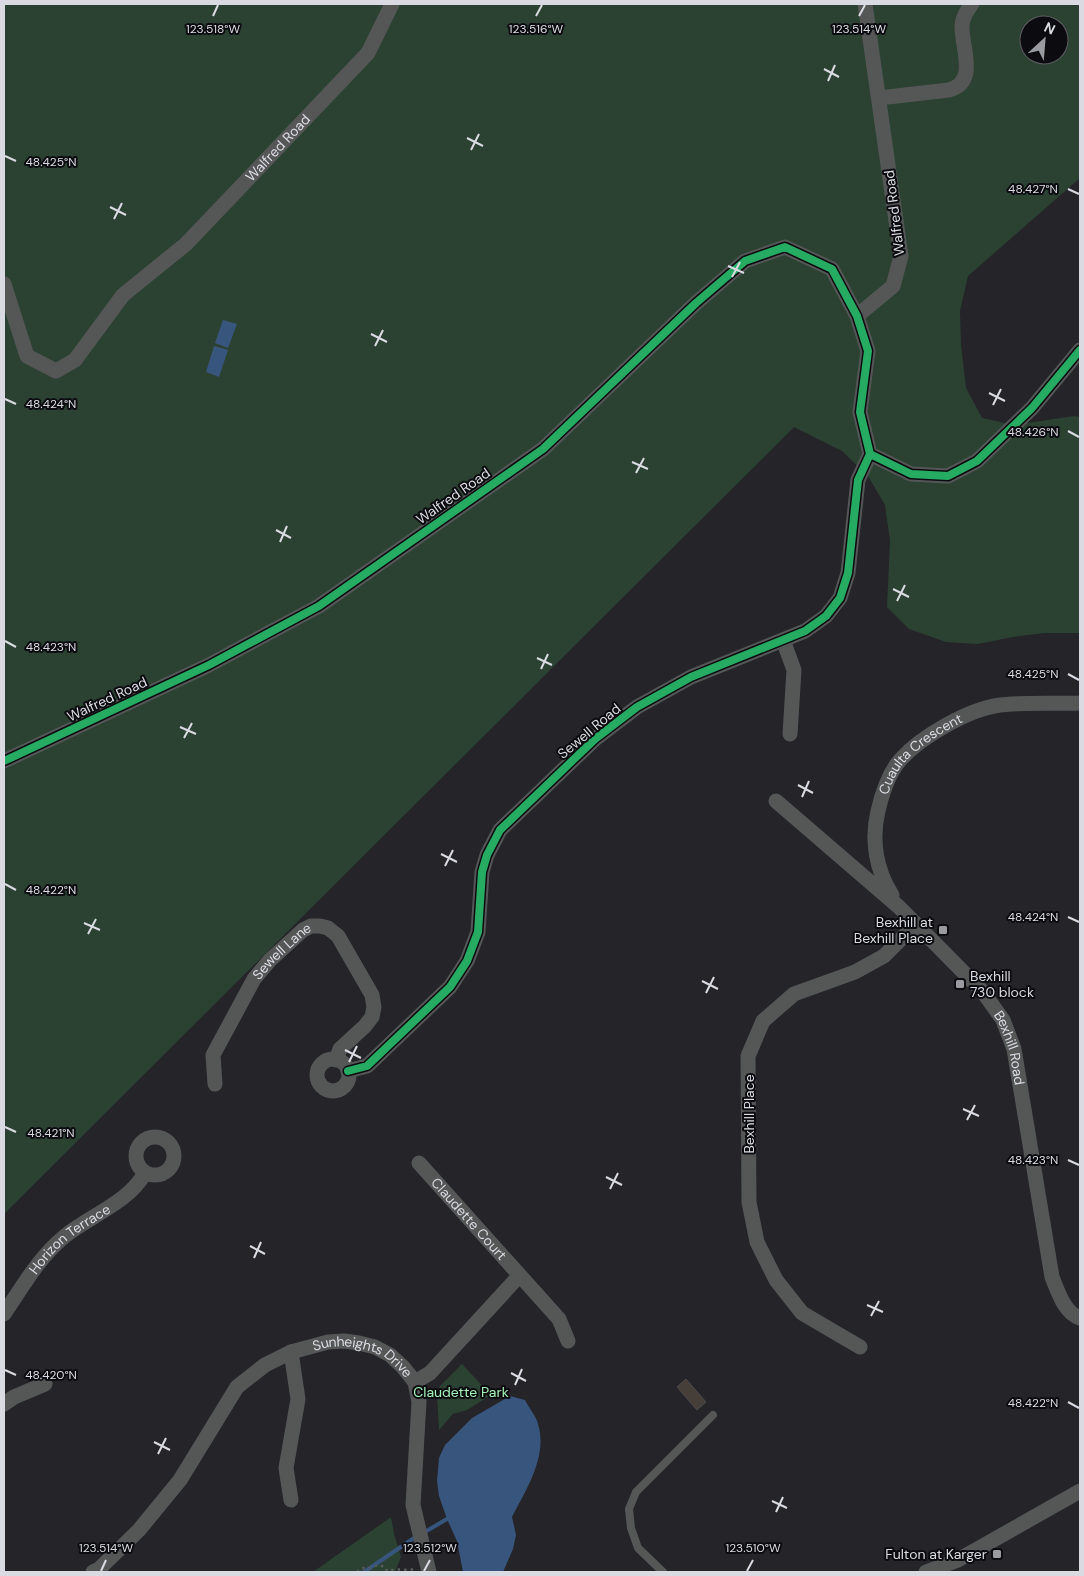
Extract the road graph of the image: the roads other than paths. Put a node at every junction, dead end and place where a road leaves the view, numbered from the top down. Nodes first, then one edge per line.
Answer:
1 (392, 4) edge
2 (865, 4) edge
3 (972, 4) edge
4 (879, 98) junction
5 (4, 284) edge
6 (857, 316) junction
7 (1080, 350) edge
8 (870, 454) junction
9 (783, 640) junction
10 (1080, 703) edge
11 (790, 734) dead end
12 (4, 762) edge
13 (776, 801) dead end
14 (899, 907) junction
15 (916, 924) junction
16 (336, 1060) junction
17 (348, 1071) junction
18 (215, 1084) dead end
19 (419, 1163) dead end
20 (145, 1173) dead end
21 (519, 1276) junction
22 (4, 1314) edge
23 (1080, 1318) edge
24 (568, 1341) dead end
25 (860, 1347) dead end
26 (291, 1352) junction
27 (414, 1382) junction
28 (45, 1384) dead end
29 (4, 1404) edge
30 (713, 1415) dead end
31 (1080, 1491) edge
32 (291, 1500) dead end
33 (961, 1566) edge
34 (425, 1570) edge
35 (93, 1572) edge
36 (663, 1572) edge
37 (926, 1572) edge

1 - 5 street, Walfred Road
2 - 4 street, Walfred Road
3 - 4 street
4 - 6 street, Walfred Road
6 - 8 street
6 - 12 street, Walfred Road
7 - 8 street
8 - 9 street, Sewell Road
9 - 11 street
9 - 17 street, Sewell Road
10 - 14 street, Cuaulta Crescent
13 - 14 street, Bexhill Road
14 - 15 street, Bexhill Road
15 - 23 street, Bexhill Road
15 - 25 street, Bexhill Place
16 - 17 street
16 - 17 street
16 - 18 street, Sewell Lane
19 - 21 street, Claudette Court
20 - 22 street, Horizon Terrace
21 - 24 street, Claudette Court
21 - 27 street
26 - 27 street, Sunheights Drive
26 - 32 street, Sunheights Drive
26 - 35 street, Sunheights Drive
27 - 34 street, Sunheights Drive
28 - 29 street
30 - 36 lane
31 - 33 street
33 - 37 street

